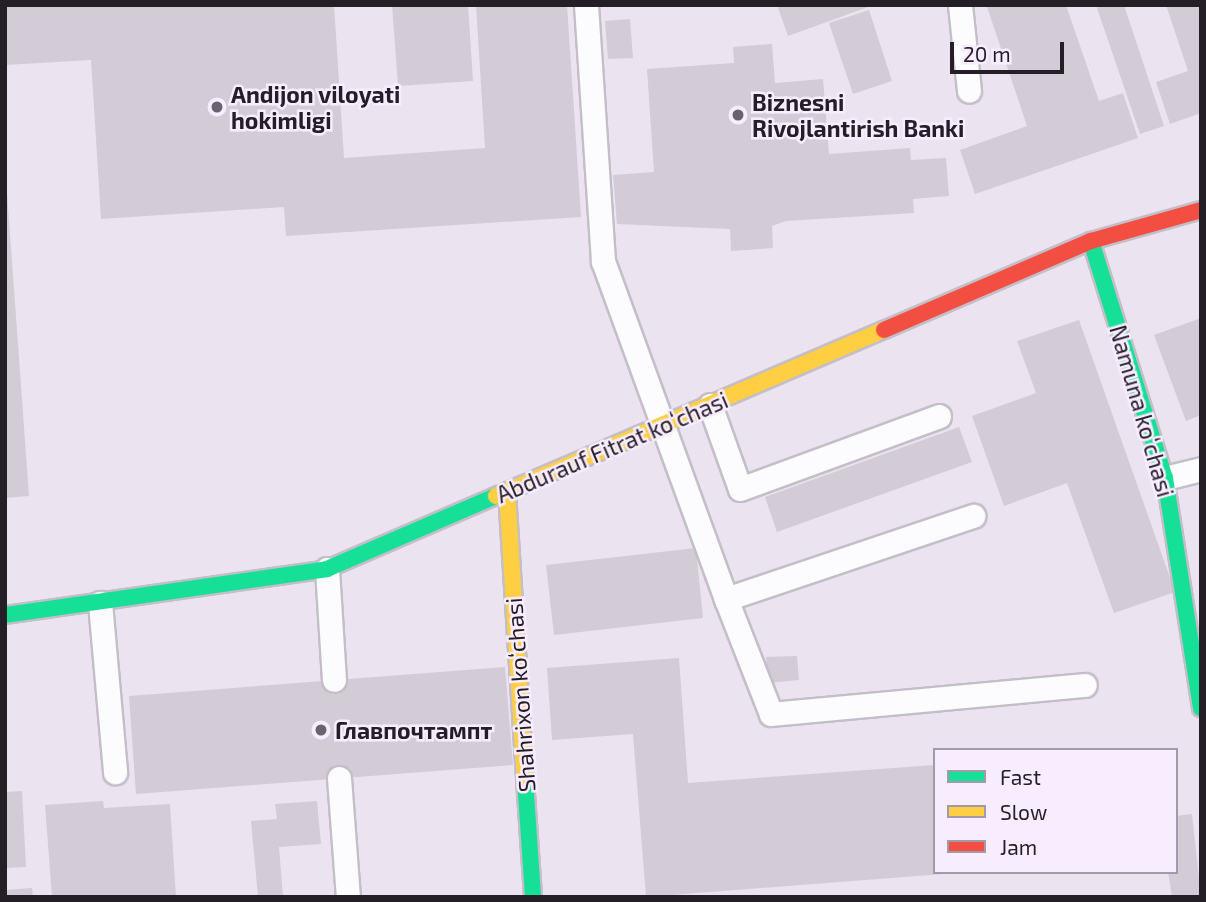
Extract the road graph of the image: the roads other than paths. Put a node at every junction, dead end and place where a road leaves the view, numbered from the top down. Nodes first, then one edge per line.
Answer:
1 (586, 5) edge
2 (960, 5) edge
3 (969, 91) dead end
4 (1201, 210) edge
5 (1091, 242) junction
6 (710, 405) junction
7 (939, 416) dead end
8 (661, 426) junction
9 (1201, 469) edge
10 (1166, 478) junction
11 (507, 492) junction
12 (973, 516) dead end
13 (327, 569) junction
14 (726, 599) junction
15 (100, 603) junction
16 (5, 615) edge
17 (334, 680) dead end
18 (1085, 685) dead end
19 (1201, 708) edge
20 (115, 772) dead end
21 (339, 778) dead end
22 (348, 897) edge
23 (533, 897) edge

1 - 8 lane
2 - 3 lane
4 - 5 main road, Abdurauf Fitrat koʻchasi
5 - 6 main road, Abdurauf Fitrat koʻchasi
5 - 10 main road, Namuna koʻchasi
6 - 7 lane
6 - 8 main road, Abdurauf Fitrat koʻchasi
8 - 11 main road, Abdurauf Fitrat koʻchasi
8 - 14 lane
9 - 10 lane
10 - 19 main road, Namuna koʻchasi
11 - 13 main road, Abdurauf Fitrat koʻchasi
11 - 23 main road, Shahrixon koʻchasi
12 - 14 lane
13 - 15 main road, Abdurauf Fitrat koʻchasi
13 - 17 lane
14 - 18 lane
15 - 16 main road, Abdurauf Fitrat koʻchasi
15 - 20 lane
21 - 22 lane

